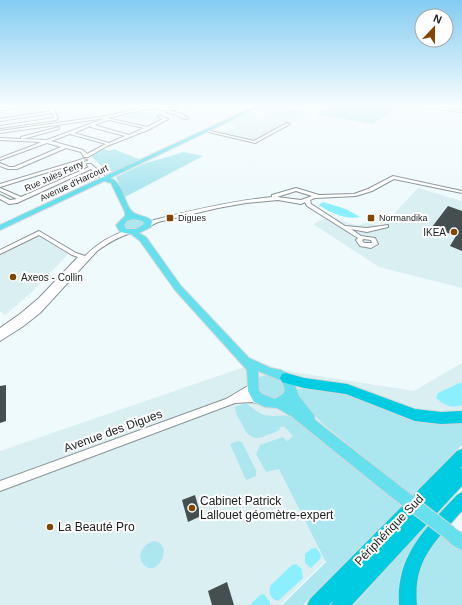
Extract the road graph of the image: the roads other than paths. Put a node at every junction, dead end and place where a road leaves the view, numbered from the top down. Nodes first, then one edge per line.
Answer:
1 (41, 133) edge
2 (70, 133) joint
3 (119, 133) edge
4 (135, 133) edge
5 (201, 133) edge
6 (216, 133) edge
7 (273, 133) edge
8 (129, 136) junction
9 (0, 139) edge
10 (16, 140) junction
11 (46, 141) junction
12 (110, 144) junction
13 (66, 146) junction
14 (85, 158) junction
15 (0, 159) edge
16 (0, 164) edge
17 (92, 168) junction
18 (105, 180) junction
19 (1, 192) edge
20 (462, 192) edge
21 (285, 193) junction
22 (308, 197) junction
23 (288, 199) junction
24 (296, 202) junction
25 (128, 212) junction
26 (324, 214) junction
27 (136, 217) junction
28 (144, 218) junction
29 (124, 220) junction
30 (339, 224) junction
31 (386, 226) dead end
32 (120, 227) junction
33 (146, 227) junction
34 (0, 230) edge
35 (131, 232) junction
36 (361, 238) dead end
37 (144, 239) junction
38 (0, 252) edge
39 (82, 256) junction
40 (0, 332) edge
41 (0, 338) edge
42 (248, 362) junction
43 (270, 372) junction
44 (254, 384) junction
45 (288, 384) junction
46 (234, 400) junction
47 (265, 402) junction
48 (278, 404) junction
49 (462, 417) edge
50 (318, 429) junction
51 (462, 456) edge
52 (462, 476) edge
53 (0, 486) edge
54 (462, 500) edge
55 (458, 539) edge
56 (316, 605) edge
57 (340, 605) edge
58 (408, 605) edge

1 - 10 street
2 - 11 street
2 - 12 street
3 - 8 street
4 - 8 street
5 - 18 main road, Avenue d'Harcourt
6 - 7 street
8 - 12 street
9 - 10 street
10 - 11 street
11 - 13 street
11 - 15 street
12 - 14 street
13 - 14 street
13 - 16 street
14 - 17 street
14 - 19 street
17 - 18 street
17 - 19 street, Rue Jules Ferry
18 - 25 main road
18 - 34 main road, Avenue d'Harcourt
18 - 34 main road, Avenue d'Harcourt
20 - 22 street
21 - 22 street
21 - 23 street
21 - 28 street
22 - 24 street
22 - 26 street
23 - 24 street
23 - 33 street
24 - 26 street
25 - 27 main road
25 - 29 main road
26 - 30 street
27 - 28 main road
27 - 29 main road
28 - 33 main road
29 - 32 main road
30 - 31 street
30 - 36 street
32 - 35 main road
32 - 39 street
33 - 35 main road
33 - 37 main road
35 - 37 main road
35 - 41 street
37 - 42 main road
38 - 39 street
39 - 40 street
42 - 43 main road
42 - 44 main road
43 - 44 main road
43 - 45 main road
44 - 46 street
44 - 47 main road
45 - 48 main road
45 - 49 highway
45 - 50 main road
46 - 47 street
46 - 53 street, Avenue des Digues
47 - 48 main road
48 - 50 main road
50 - 55 main road, bridge
51 - 56 highway, Périphérique Sud
52 - 57 highway, Périphérique Sud
54 - 58 highway

